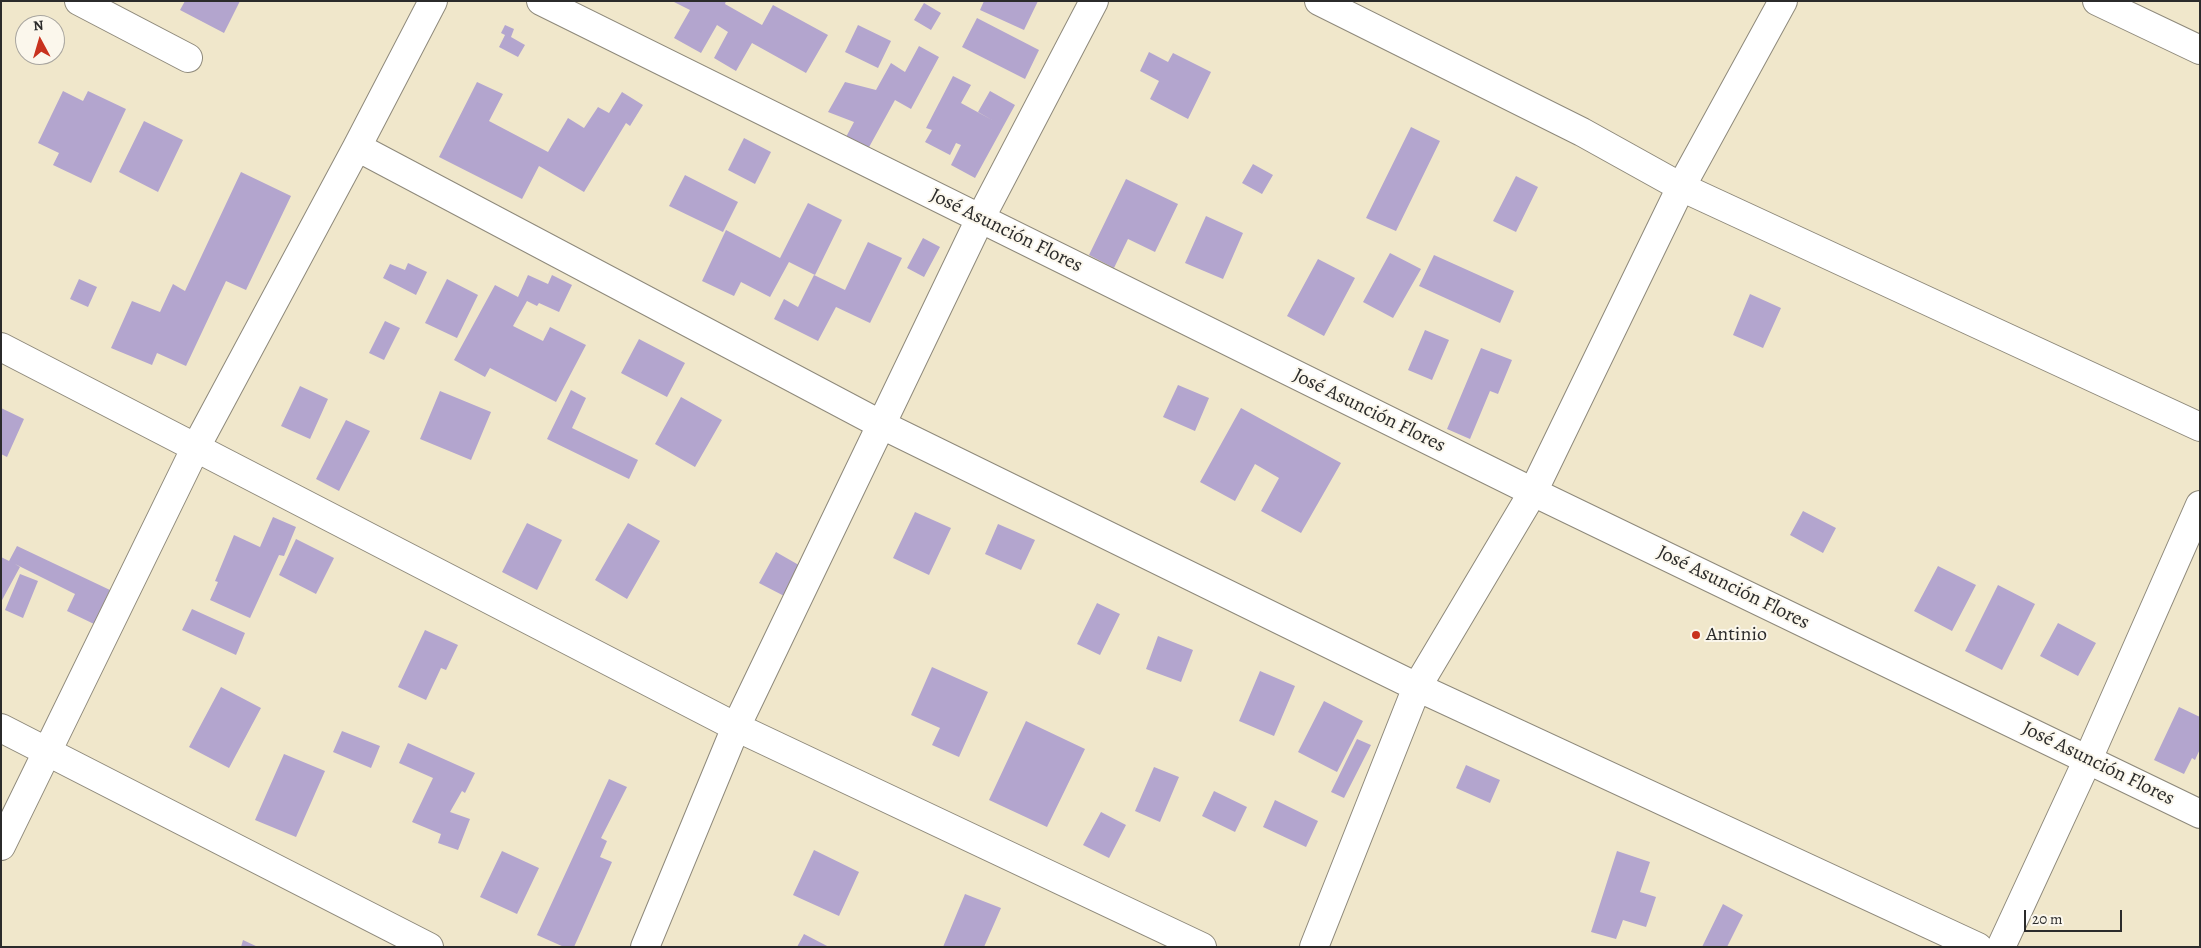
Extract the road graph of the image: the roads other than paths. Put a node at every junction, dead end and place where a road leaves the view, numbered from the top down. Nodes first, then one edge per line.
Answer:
1 (79, 1) edge
2 (433, 1) edge
3 (541, 1) edge
4 (1094, 1) edge
5 (1319, 1) edge
6 (1784, 1) edge
7 (2097, 1) edge
8 (2200, 50) edge
9 (188, 58) dead end
10 (358, 147) junction
11 (1681, 187) junction
12 (980, 219) junction
13 (1, 347) edge
14 (880, 424) junction
15 (2200, 427) edge
16 (196, 447) junction
17 (1533, 492) junction
18 (2200, 505) edge
19 (1417, 687) junction
20 (736, 727) junction
21 (1, 728) edge
22 (48, 750) junction
23 (2088, 759) junction
24 (2200, 814) edge
25 (1, 846) edge
26 (429, 947) edge
27 (645, 947) edge
28 (1202, 947) edge
29 (1314, 947) edge
30 (1978, 947) edge
31 (2001, 947) edge

1 - 9 street
2 - 10 street
3 - 12 street, José Asunción Flores
4 - 12 street
5 - 11 street
6 - 11 street
7 - 8 street
10 - 14 street
10 - 16 street
11 - 15 street
11 - 17 street
12 - 14 street
12 - 17 street, José Asunción Flores
13 - 16 street
14 - 19 street
14 - 20 street
16 - 20 street
16 - 22 street
17 - 19 street
17 - 23 street, José Asunción Flores
18 - 23 street
19 - 29 street
19 - 30 street
20 - 27 street
20 - 28 street
21 - 22 street
22 - 25 street
22 - 26 street
23 - 24 street, José Asunción Flores
23 - 31 street

